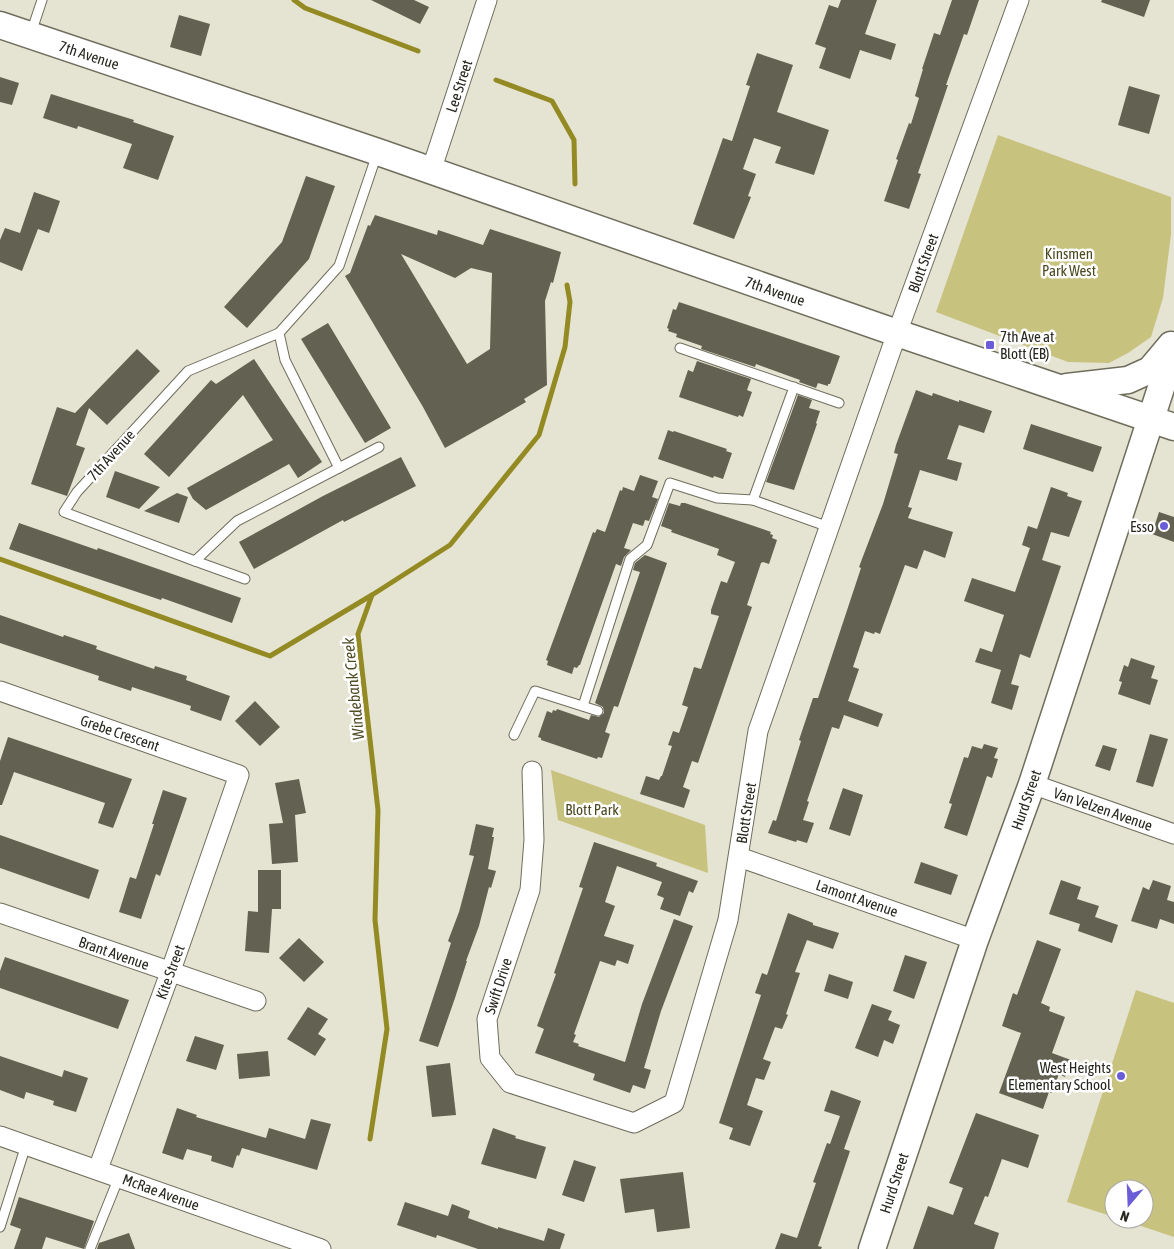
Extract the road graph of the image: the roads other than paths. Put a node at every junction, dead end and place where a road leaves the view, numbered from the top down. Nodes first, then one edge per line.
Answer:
1 (42, 0) edge
2 (487, 0) edge
3 (1018, 0) edge
4 (0, 25) edge
5 (30, 36) junction
6 (378, 152) junction
7 (430, 171) junction
8 (279, 333) junction
9 (897, 333) junction
10 (1174, 342) edge
11 (680, 348) dead end
12 (1174, 348) edge
13 (794, 387) junction
14 (1056, 388) junction
15 (839, 403) dead end
16 (1163, 423) edge
17 (378, 447) dead end
18 (339, 468) junction
19 (753, 500) junction
20 (830, 527) junction
21 (195, 561) junction
22 (245, 578) dead end
23 (0, 691) edge
24 (583, 706) junction
25 (598, 711) dead end
26 (514, 735) dead end
27 (532, 771) dead end
28 (239, 774) joint
29 (1032, 784) junction
30 (1174, 834) edge
31 (739, 857) junction
32 (0, 913) edge
33 (976, 940) junction
34 (170, 973) junction
35 (256, 1001) dead end
36 (674, 1103) joint
37 (0, 1136) edge
38 (26, 1144) junction
39 (98, 1169) junction
40 (119, 1177) junction
41 (0, 1227) edge
42 (288, 1244) edge
43 (90, 1249) edge
44 (321, 1249) edge
45 (872, 1249) edge

1 - 5 lane
2 - 7 street, Lee Street
3 - 9 street, Blott Street
4 - 5 street, 7th Avenue
5 - 6 street, 7th Avenue
6 - 7 street, 7th Avenue
6 - 8 lane, 7th Avenue
7 - 9 street, 7th Avenue
8 - 18 lane
8 - 21 lane, 7th Avenue
9 - 14 street, 7th Avenue
9 - 20 street, Blott Street
10 - 14 street
11 - 13 lane
12 - 16 street, Hurd Street
13 - 15 lane
13 - 19 lane
14 - 16 street, 7th Avenue
16 - 29 street, Hurd Street
17 - 18 lane
18 - 21 lane
19 - 20 lane
19 - 24 lane
20 - 31 street, Blott Street
21 - 22 lane, 7th Avenue
23 - 28 street, Grebe Crescent
24 - 25 lane
24 - 26 lane
27 - 36 street, Swift Drive
28 - 34 street, Kite Street
29 - 30 street, Van Velzen Avenue
29 - 33 street, Hurd Street
31 - 33 street, Lamont Avenue
31 - 36 street, Blott Street
32 - 34 street, Brant Avenue
33 - 45 street, Hurd Street
34 - 35 street, Brant Avenue
34 - 39 street, Kite Street
37 - 38 street, McRae Avenue
38 - 39 street, McRae Avenue
38 - 41 lane
39 - 40 street, McRae Avenue
40 - 42 street, McRae Avenue
40 - 43 lane
42 - 44 street, McRae Avenue

